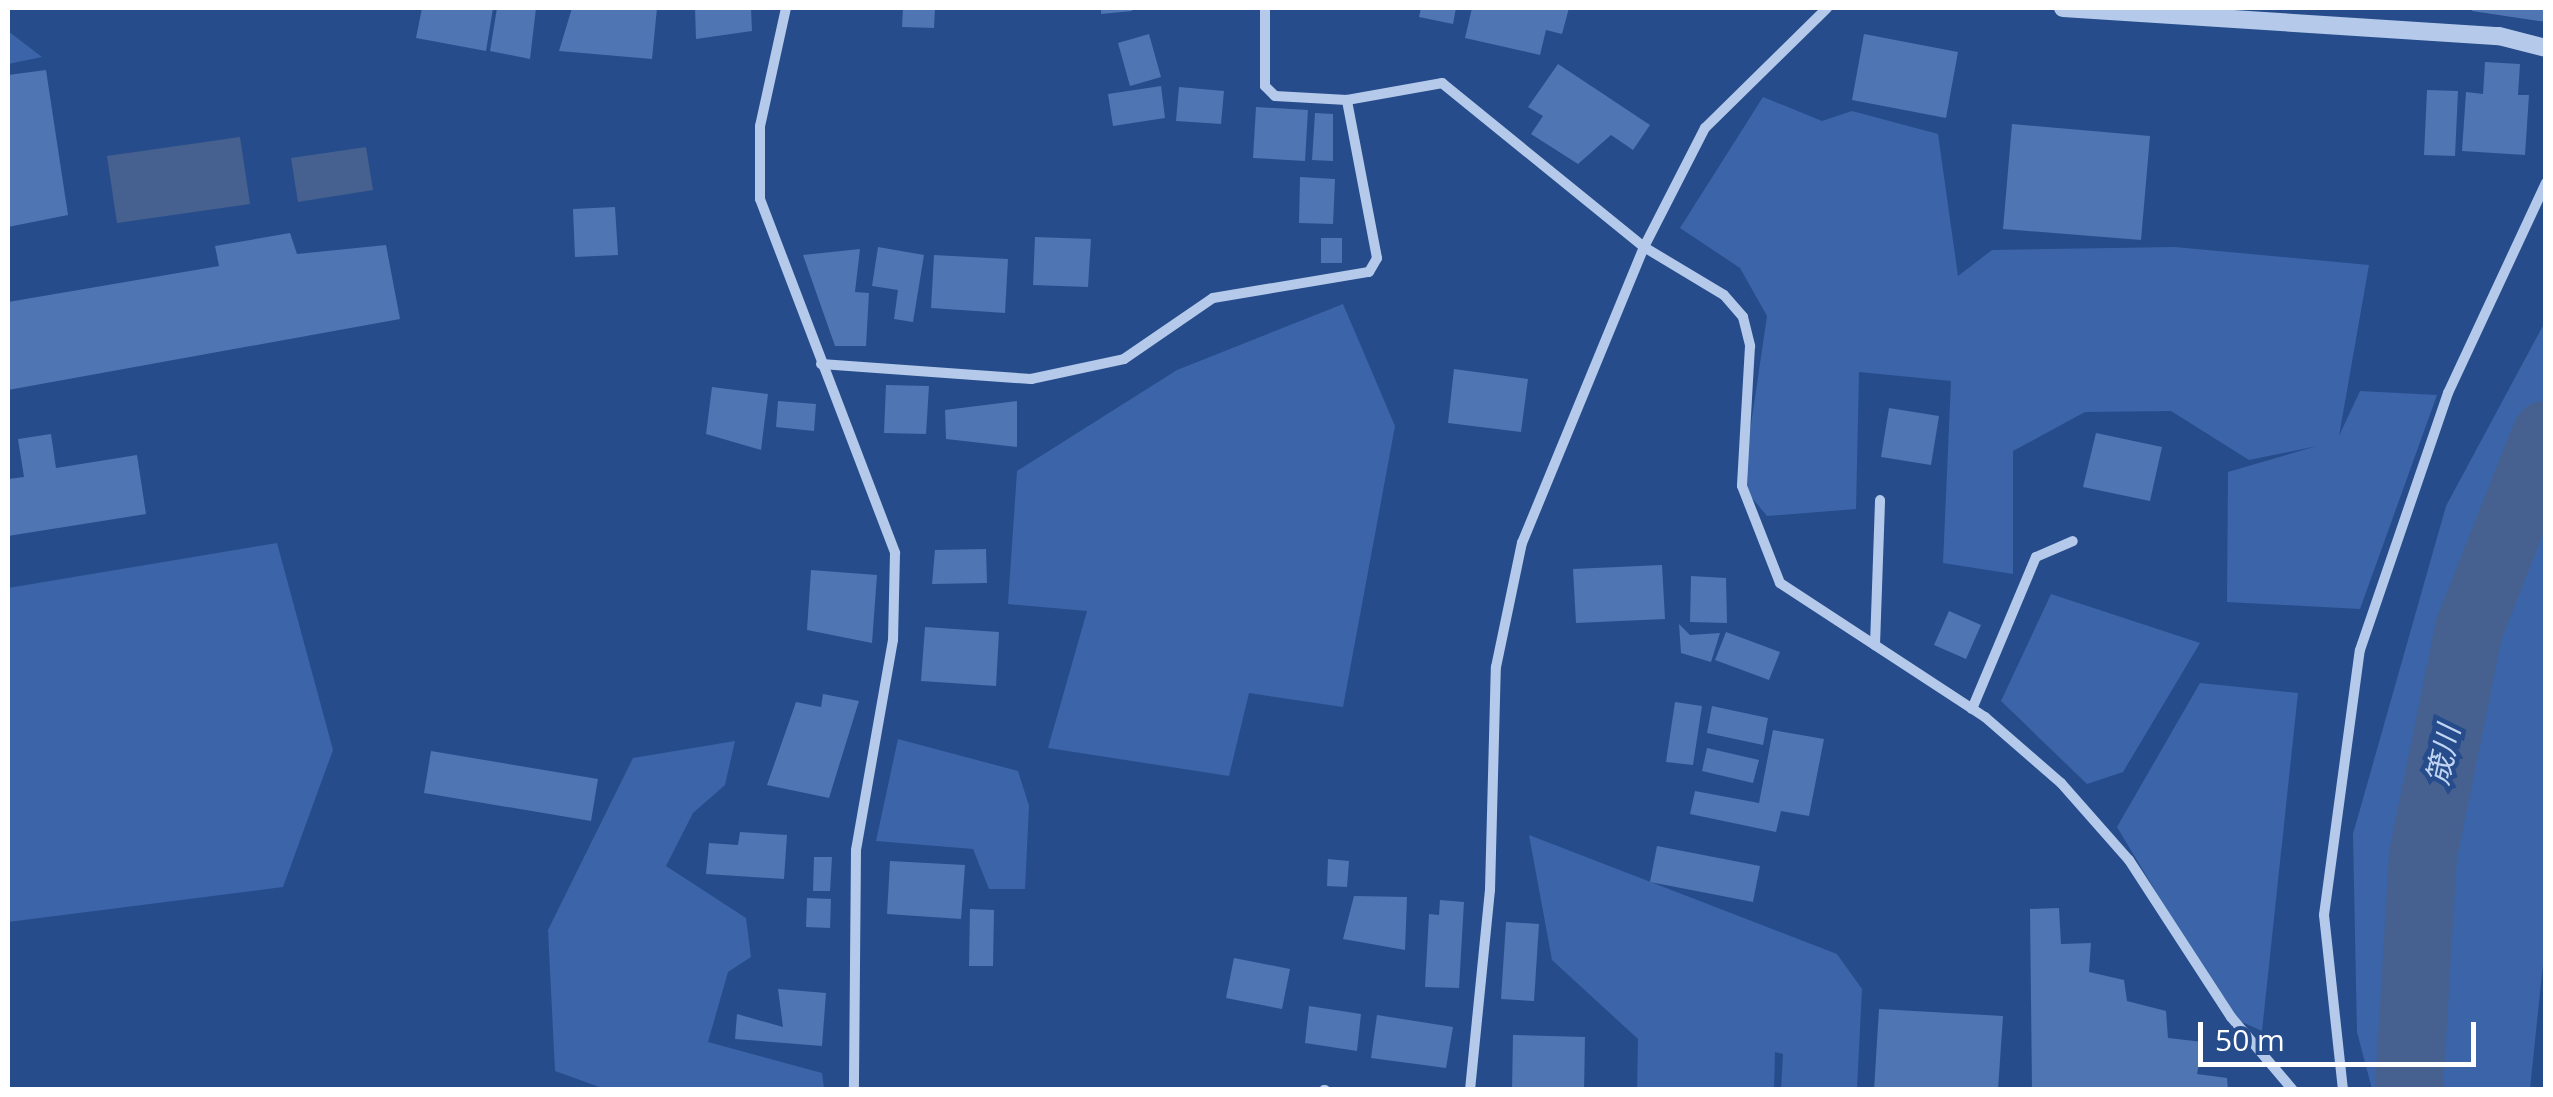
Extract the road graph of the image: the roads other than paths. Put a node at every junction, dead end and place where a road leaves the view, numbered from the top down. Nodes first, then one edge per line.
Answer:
1 (786, 8) edge
2 (1266, 8) edge
3 (1827, 8) edge
4 (2062, 8) edge
5 (2546, 48) edge
6 (1348, 100) junction
7 (2546, 184) edge
8 (1644, 248) junction
9 (821, 364) junction
10 (1880, 500) dead end
11 (2073, 541) dead end
12 (1874, 645) junction
13 (1972, 709) junction
14 (854, 1090) edge
15 (1470, 1090) edge
16 (2294, 1090) edge
17 (2343, 1090) edge

1 - 9 street
2 - 6 street
3 - 8 street
4 - 5 street
6 - 8 street
6 - 9 street
7 - 17 street
8 - 12 street
8 - 15 street
9 - 14 street
10 - 12 street
11 - 13 street
12 - 13 street
13 - 16 street

